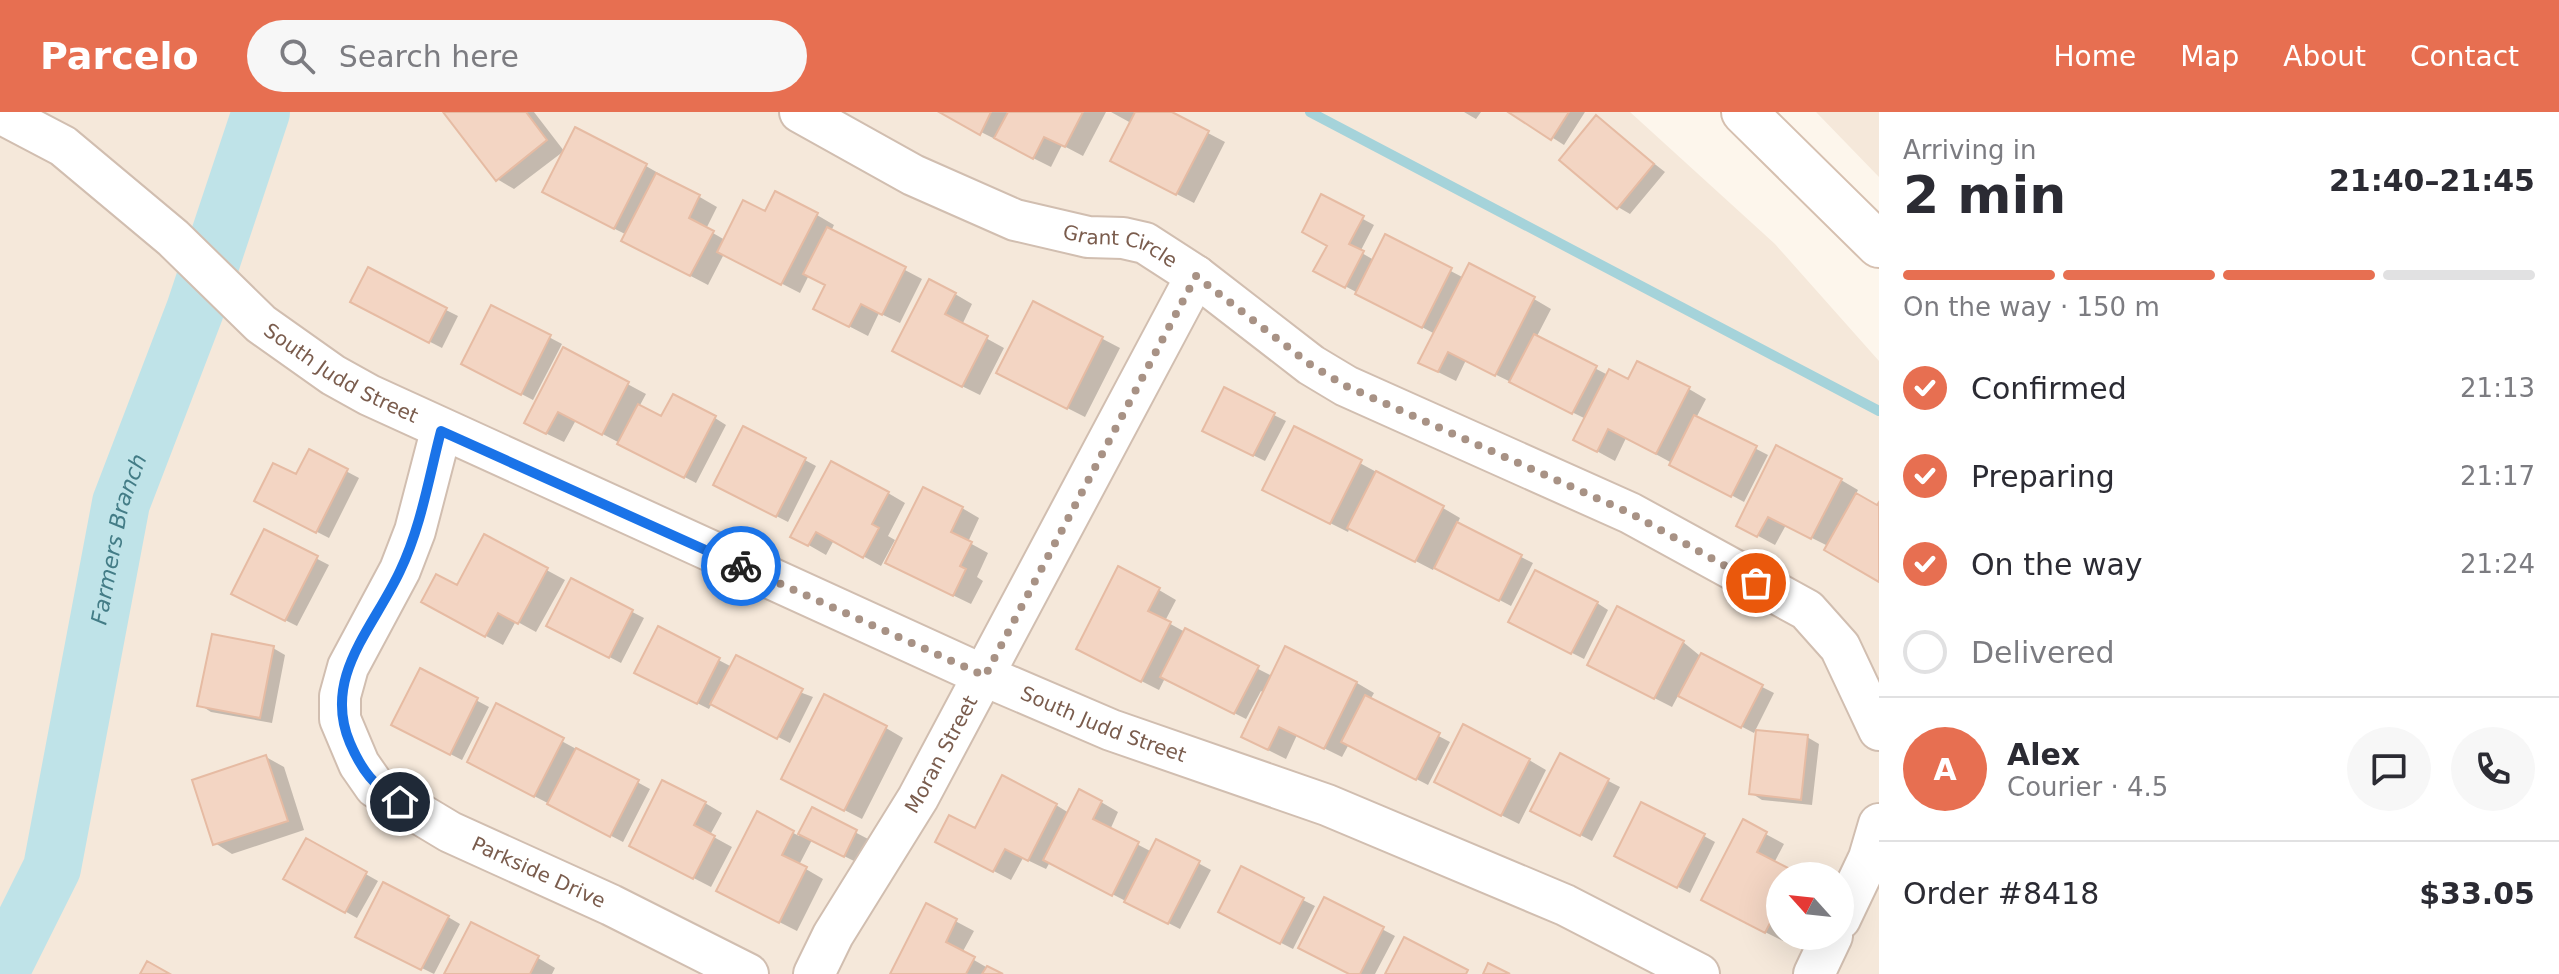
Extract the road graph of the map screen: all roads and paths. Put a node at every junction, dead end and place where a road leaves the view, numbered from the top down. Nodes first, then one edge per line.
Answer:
1 (800, 112) edge
2 (1744, 112) edge
3 (0, 113) edge
4 (1879, 245) edge
5 (1196, 276) junction
6 (441, 431) junction
7 (985, 676) junction
8 (1879, 730) edge
9 (1879, 824) edge
10 (1854, 890) edge
11 (1825, 950) edge
12 (748, 974) edge
13 (814, 974) edge
14 (1699, 974) edge
15 (1814, 974) edge

1 - 5 street, Grant Circle
2 - 4 main road
3 - 6 street, South Judd Street
5 - 7 street, Moran Street
5 - 8 street, Grant Circle
6 - 7 street, South Judd Street
6 - 12 street, Parkside Drive
7 - 13 street, Moran Street
7 - 14 street, South Judd Street
9 - 10 street
11 - 15 street

